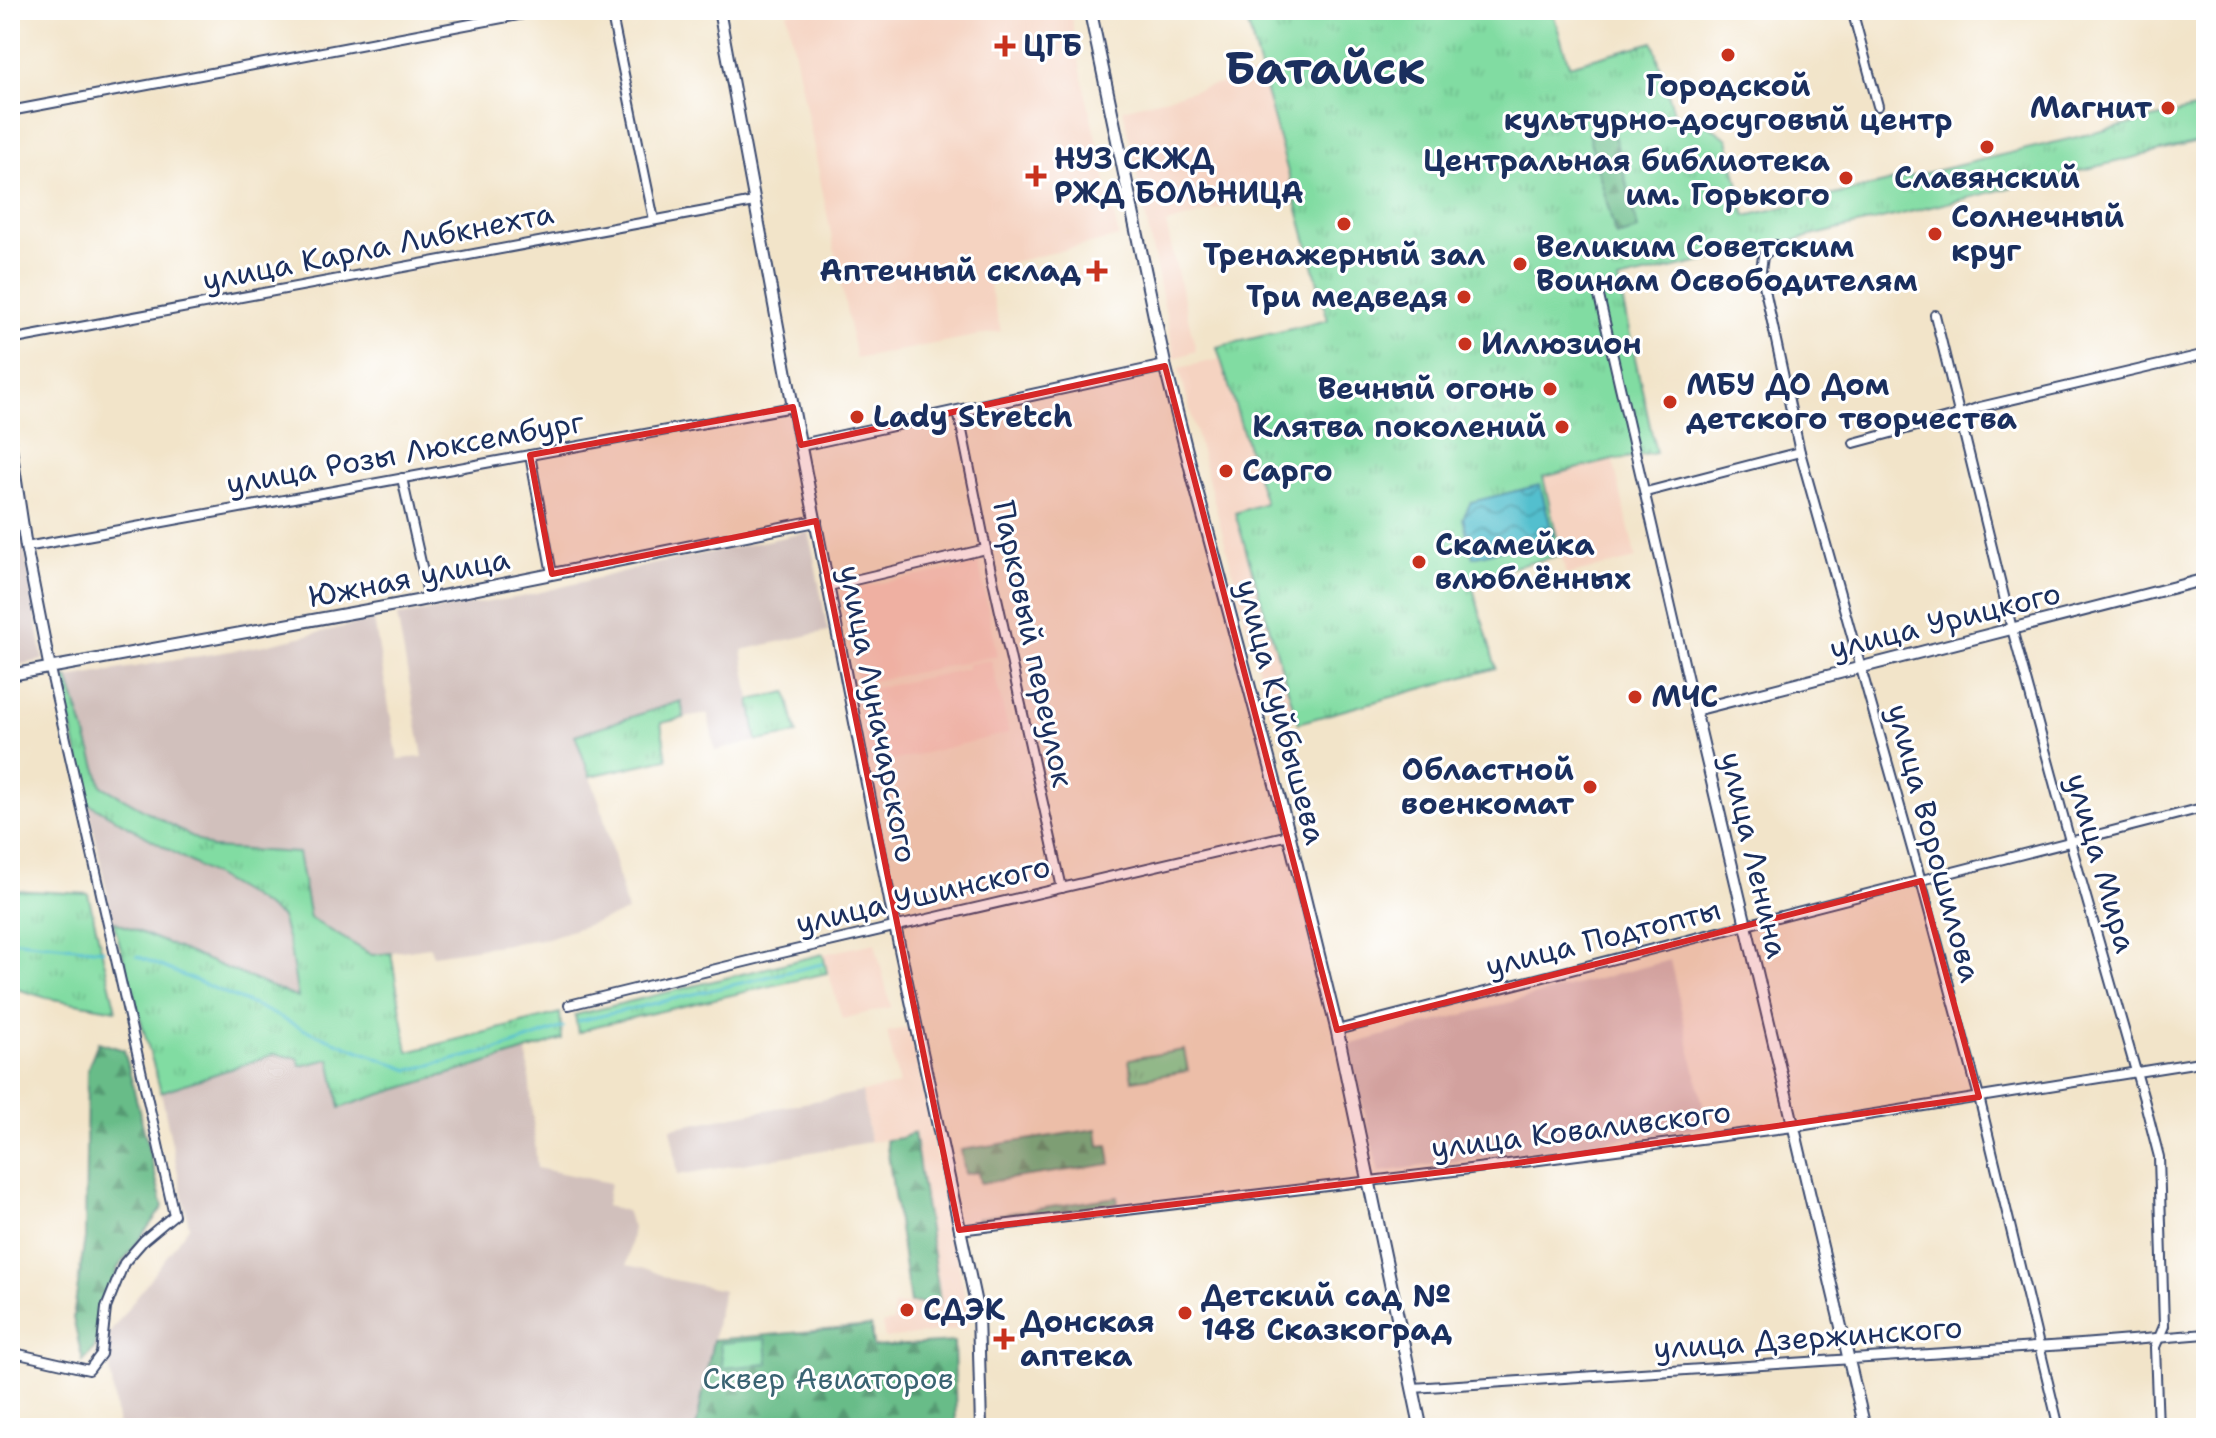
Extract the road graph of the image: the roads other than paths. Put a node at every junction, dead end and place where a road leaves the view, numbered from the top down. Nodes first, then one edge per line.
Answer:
1 (545, 10) edge
2 (612, 10) edge
3 (719, 10) edge
4 (1090, 10) edge
5 (1852, 10) edge
6 (1878, 106) dead end
7 (10, 111) edge
8 (754, 202) junction
9 (654, 220) junction
10 (1776, 245) dead end
11 (1598, 292) dead end
12 (1935, 315) dead end
13 (10, 340) edge
14 (2206, 354) edge
15 (1165, 366) junction
16 (793, 407) junction
17 (958, 411) junction
18 (1958, 415) junction
19 (10, 441) edge
20 (1854, 443) dead end
21 (801, 445) junction
22 (1800, 452) junction
23 (530, 455) junction
24 (402, 478) junction
25 (1646, 492) junction
26 (816, 521) junction
27 (26, 547) junction
28 (986, 549) junction
29 (552, 574) junction
30 (2206, 579) edge
31 (829, 586) junction
32 (429, 598) junction
33 (2012, 629) junction
34 (1861, 667) junction
35 (50, 669) junction
36 (10, 675) edge
37 (1695, 710) junction
38 (2206, 807) edge
39 (1289, 835) junction
40 (2070, 841) junction
41 (1921, 881) junction
42 (1062, 888) junction
43 (895, 926) junction
44 (1746, 926) junction
45 (569, 1005) dead end
46 (1337, 1030) junction
47 (2206, 1061) edge
48 (2135, 1071) junction
49 (1979, 1097) junction
50 (1793, 1127) junction
51 (1369, 1180) junction
52 (959, 1230) junction
53 (2206, 1334) edge
54 (2159, 1337) junction
55 (2040, 1347) junction
56 (10, 1352) edge
57 (1849, 1358) junction
58 (1413, 1388) junction
59 (981, 1428) edge
60 (1421, 1428) edge
61 (1865, 1428) edge
62 (2059, 1428) edge
63 (2158, 1428) edge

1 - 7 street
2 - 9 street
3 - 8 street, улица Луначарского
4 - 15 main road, улица Куйбышева
5 - 6 street
8 - 9 street, улица Карла Либкнехта
8 - 16 street, улица Луначарского
9 - 13 street, улица Карла Либкнехта
10 - 22 street, улица Ворошилова
11 - 25 street, улица Ленина
12 - 18 street, улица Мира
14 - 18 street
15 - 17 street
15 - 39 main road, улица Куйбышева
16 - 21 street, улица Луначарского
16 - 23 street, улица Розы Люксембург
17 - 21 street
17 - 28 street, Парковый переулок
18 - 20 street
18 - 33 street, улица Мира
19 - 27 street
21 - 26 street, улица Луначарского
22 - 25 street
22 - 34 street, улица Ворошилова
23 - 24 street, улица Розы Люксембург
23 - 29 street
24 - 27 street, улица Розы Люксембург
24 - 32 street
25 - 37 street, улица Ленина
26 - 29 street, Южная улица
26 - 31 street, улица Луначарского
27 - 35 street
28 - 31 street
28 - 42 street, Парковый переулок
29 - 32 street, Южная улица
30 - 33 street, улица Урицкого
31 - 43 street, улица Луначарского
32 - 35 street, Южная улица
33 - 34 street, улица Урицкого
33 - 40 street, улица Мира
34 - 37 street, улица Урицкого
34 - 41 street, улица Ворошилова
35 - 36 street, Южная улица
35 - 56 street
37 - 44 street, улица Ленина
38 - 40 street, улица Подтопты
39 - 42 street, улица Ушинского
39 - 46 main road, улица Куйбышева
40 - 41 street, улица Подтопты
40 - 48 street, улица Мира
41 - 44 street, улица Подтопты
41 - 49 street, улица Ворошилова
42 - 43 street, улица Ушинского
43 - 45 street, улица Ушинского
43 - 52 street, улица Луначарского
44 - 46 street, улица Подтопты
44 - 50 street, улица Ленина
46 - 51 main road, улица Куйбышева
47 - 48 street, улица Коваливского
48 - 49 street, улица Коваливского
48 - 54 street, улица Мира
49 - 50 street, улица Коваливского
49 - 55 street, улица Ворошилова
50 - 51 street, улица Коваливского
50 - 57 street, улица Ленина
51 - 52 street, улица Коваливского
51 - 58 main road, улица Куйбышева
52 - 59 street, улица Луначарского
53 - 54 street, улица Дзержинского
54 - 55 street, улица Дзержинского
54 - 63 street, улица Мира
55 - 57 street, улица Дзержинского
55 - 62 street, улица Ворошилова
57 - 58 street, улица Дзержинского
57 - 61 street, улица Ленина
58 - 60 main road, улица Куйбышева

